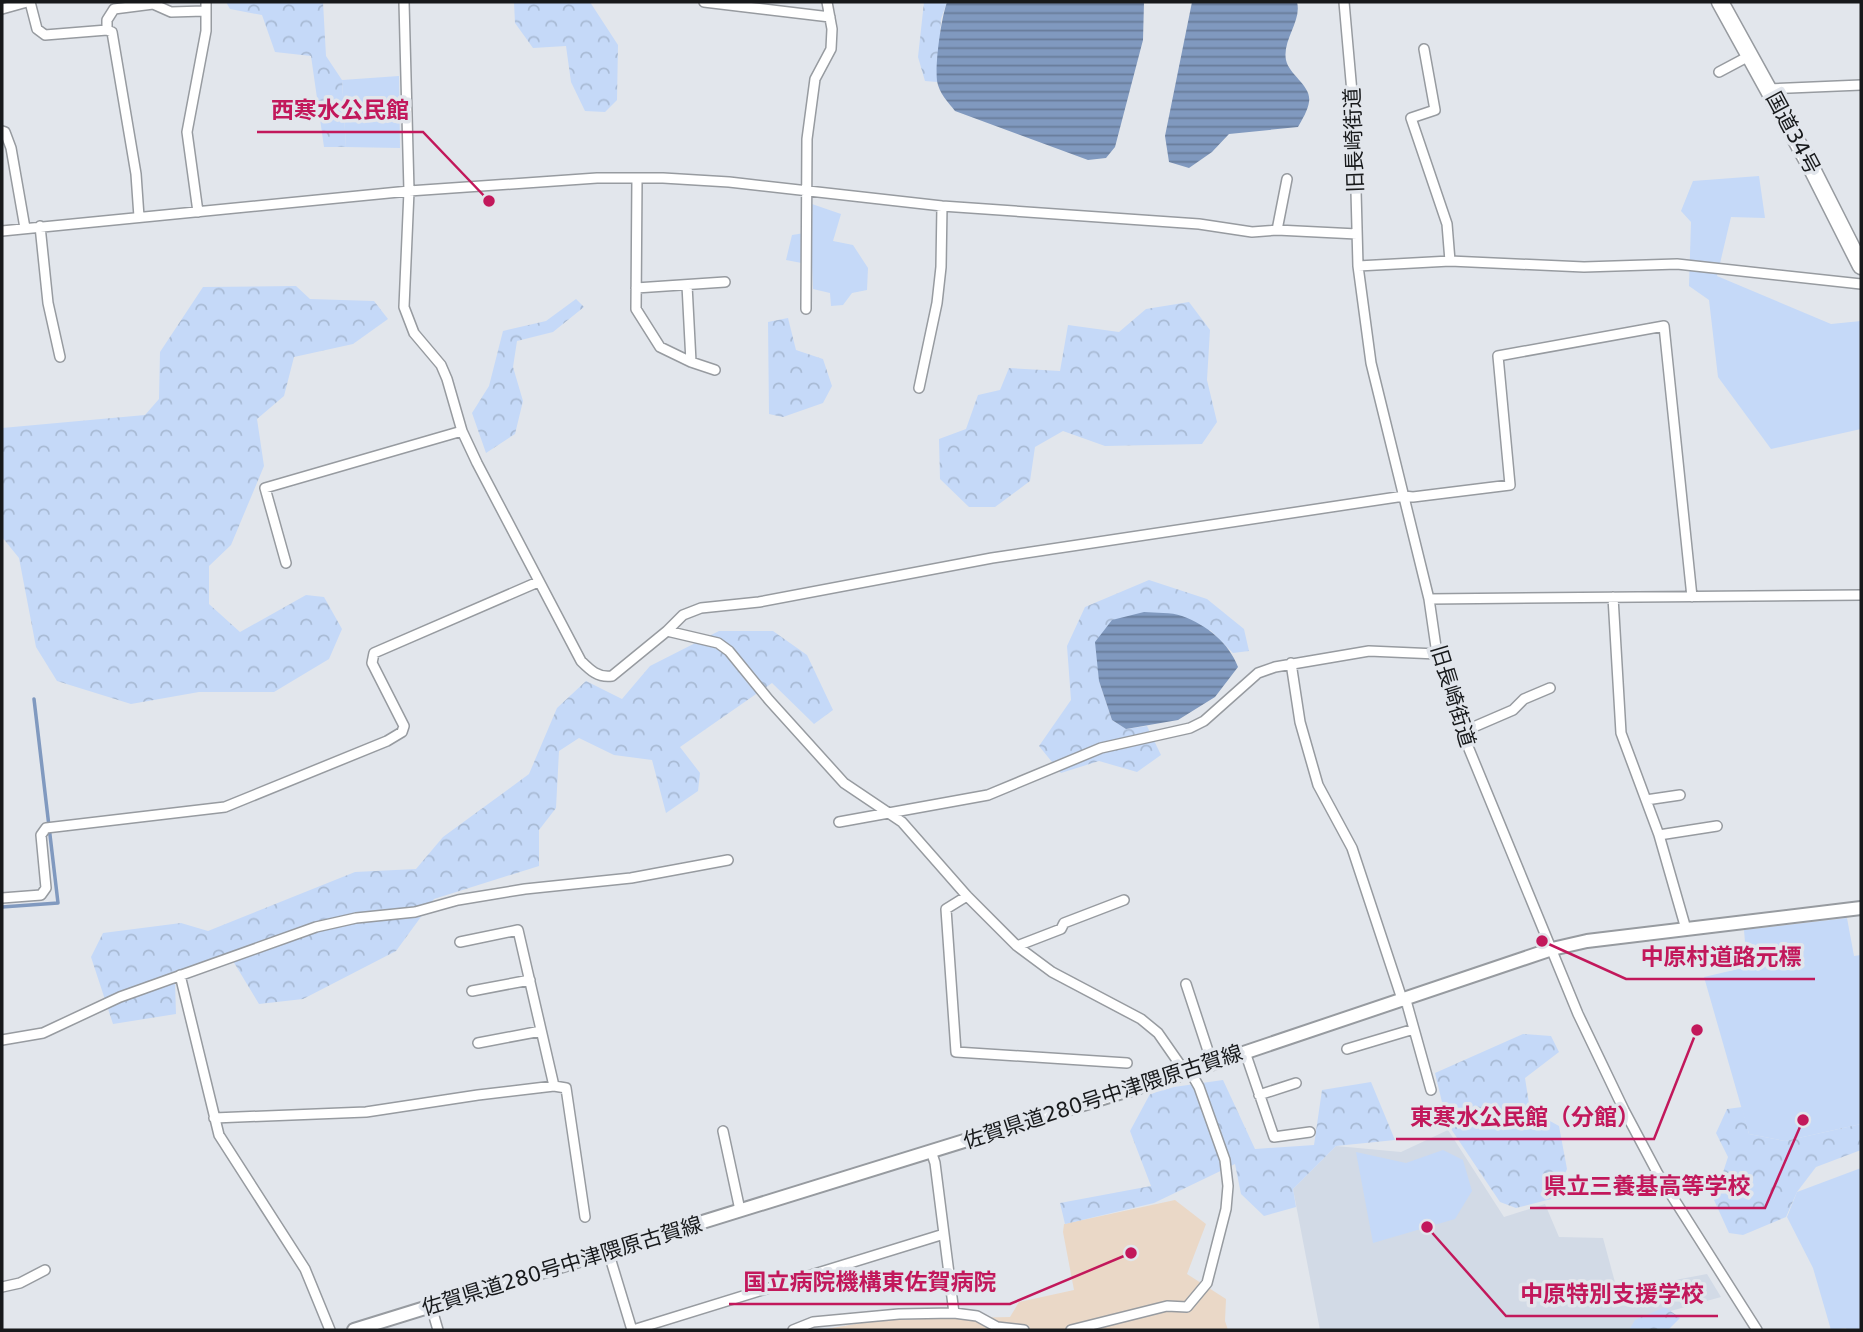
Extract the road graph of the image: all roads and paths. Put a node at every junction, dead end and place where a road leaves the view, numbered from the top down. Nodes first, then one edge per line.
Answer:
1 (29, 2) edge
2 (404, 2) edge
3 (704, 2) edge
4 (827, 2) edge
5 (1344, 2) edge
6 (1720, 2) edge
7 (205, 6) edge
8 (2, 9) edge
9 (830, 17) junction
10 (107, 30) junction
11 (1423, 49) dead end
12 (1751, 55) junction
13 (1719, 72) dead end
14 (1861, 85) edge
15 (1769, 89) junction
16 (2, 131) edge
17 (638, 178) junction
18 (1287, 179) dead end
19 (807, 190) junction
20 (409, 191) junction
21 (942, 206) junction
22 (198, 212) junction
23 (139, 217) junction
24 (40, 226) junction
25 (25, 228) junction
26 (1277, 230) junction
27 (2, 231) edge
28 (1357, 234) junction
29 (1450, 261) junction
30 (1358, 266) junction
31 (1861, 266) edge
32 (725, 282) dead end
33 (1861, 284) edge
34 (687, 285) junction
35 (635, 288) junction
36 (806, 309) dead end
37 (60, 357) dead end
38 (691, 362) junction
39 (715, 370) dead end
40 (919, 388) dead end
41 (462, 430) junction
42 (1404, 496) junction
43 (286, 563) dead end
44 (538, 582) junction
45 (1861, 595) edge
46 (1613, 597) junction
47 (1692, 597) junction
48 (1429, 599) junction
49 (667, 631) junction
50 (1437, 654) junction
51 (1291, 663) junction
52 (1550, 688) dead end
53 (1462, 732) junction
54 (1680, 795) dead end
55 (1646, 800) junction
56 (887, 814) junction
57 (839, 822) dead end
58 (1717, 826) dead end
59 (1659, 835) junction
60 (728, 860) dead end
61 (967, 896) junction
62 (2, 898) edge
63 (1124, 900) dead end
64 (1861, 908) edge
65 (1686, 929) junction
66 (460, 942) dead end
67 (1017, 946) junction
68 (1552, 949) junction
69 (180, 975) junction
70 (530, 980) junction
71 (1186, 984) dead end
72 (472, 991) dead end
73 (1402, 999) junction
74 (1413, 1029) junction
75 (541, 1031) junction
76 (2, 1040) edge
77 (478, 1044) dead end
78 (1347, 1049) dead end
79 (1245, 1052) junction
80 (1127, 1063) dead end
81 (1212, 1063) junction
82 (1190, 1071) junction
83 (1296, 1083) dead end
84 (554, 1086) junction
85 (1431, 1090) dead end
86 (1259, 1095) junction
87 (214, 1118) junction
88 (723, 1131) dead end
89 (1310, 1132) dead end
90 (931, 1151) junction
91 (740, 1210) junction
92 (585, 1217) dead end
93 (944, 1234) junction
94 (608, 1251) junction
95 (46, 1270) dead end
96 (2, 1287) edge
97 (431, 1306) junction
98 (954, 1313) junction
99 (330, 1330) edge
100 (354, 1330) edge
101 (438, 1330) edge
102 (633, 1330) edge
103 (793, 1330) edge
104 (1024, 1330) edge
105 (1071, 1330) edge
106 (1757, 1330) edge

1 - 8 street
1 - 10 street
2 - 20 street
3 - 9 street
4 - 9 street
5 - 28 street, 旧長崎街道
6 - 12 highway, 国道34号
7 - 10 street
7 - 22 street
9 - 19 street
10 - 23 street
11 - 29 street
12 - 13 street
12 - 15 highway, 国道34号
14 - 15 street
15 - 31 highway, 国道34号
16 - 25 street
17 - 19 street
17 - 20 street
17 - 35 street
18 - 26 street
19 - 21 street
19 - 36 street
20 - 22 street
20 - 41 street
21 - 26 street
21 - 40 street
22 - 23 street
23 - 24 street
24 - 25 street
24 - 37 street
25 - 27 street
26 - 28 street
28 - 30 street, 旧長崎街道
29 - 30 street
29 - 33 street
30 - 42 street, 旧長崎街道
32 - 34 street
34 - 35 street
34 - 38 street
35 - 38 street
38 - 39 street
41 - 43 street
41 - 44 street
42 - 47 street
42 - 48 street, 旧長崎街道
42 - 49 street
44 - 49 street
44 - 62 street
45 - 47 street
46 - 47 street
46 - 48 street
46 - 55 street
48 - 50 street, 旧長崎街道
49 - 56 street
50 - 51 street
50 - 53 street, 旧長崎街道
51 - 56 street
51 - 73 street
52 - 53 street
53 - 68 street, 旧長崎街道
54 - 55 street
55 - 59 street
56 - 57 street
56 - 61 street
58 - 59 street
59 - 65 street
60 - 69 street
61 - 67 street
61 - 80 street
63 - 67 street
64 - 65 main road, 佐賀県道280号中津隈原古賀線
65 - 68 main road, 佐賀県道280号中津隈原古賀線
66 - 70 street
67 - 82 street
68 - 73 main road, 佐賀県道280号中津隈原古賀線
68 - 106 street, 旧長崎街道
69 - 76 street
69 - 87 street
70 - 72 street
70 - 75 street
71 - 81 street
73 - 74 street
73 - 79 main road, 佐賀県道280号中津隈原古賀線
74 - 78 street
74 - 85 street
75 - 77 street
75 - 84 street
79 - 81 main road, 佐賀県道280号中津隈原古賀線
79 - 86 street
81 - 82 main road, 佐賀県道280号中津隈原古賀線
82 - 90 main road, 佐賀県道280号中津隈原古賀線
82 - 105 street
83 - 86 street
84 - 87 street
84 - 92 street
86 - 89 street
87 - 99 street
88 - 91 street
90 - 91 main road, 佐賀県道280号中津隈原古賀線
90 - 93 street
91 - 94 main road, 佐賀県道280号中津隈原古賀線
93 - 98 street
93 - 102 street
94 - 97 main road, 佐賀県道280号中津隈原古賀線
94 - 102 street
95 - 96 street
97 - 100 main road, 佐賀県道280号中津隈原古賀線
97 - 101 street
98 - 103 street
98 - 104 street

